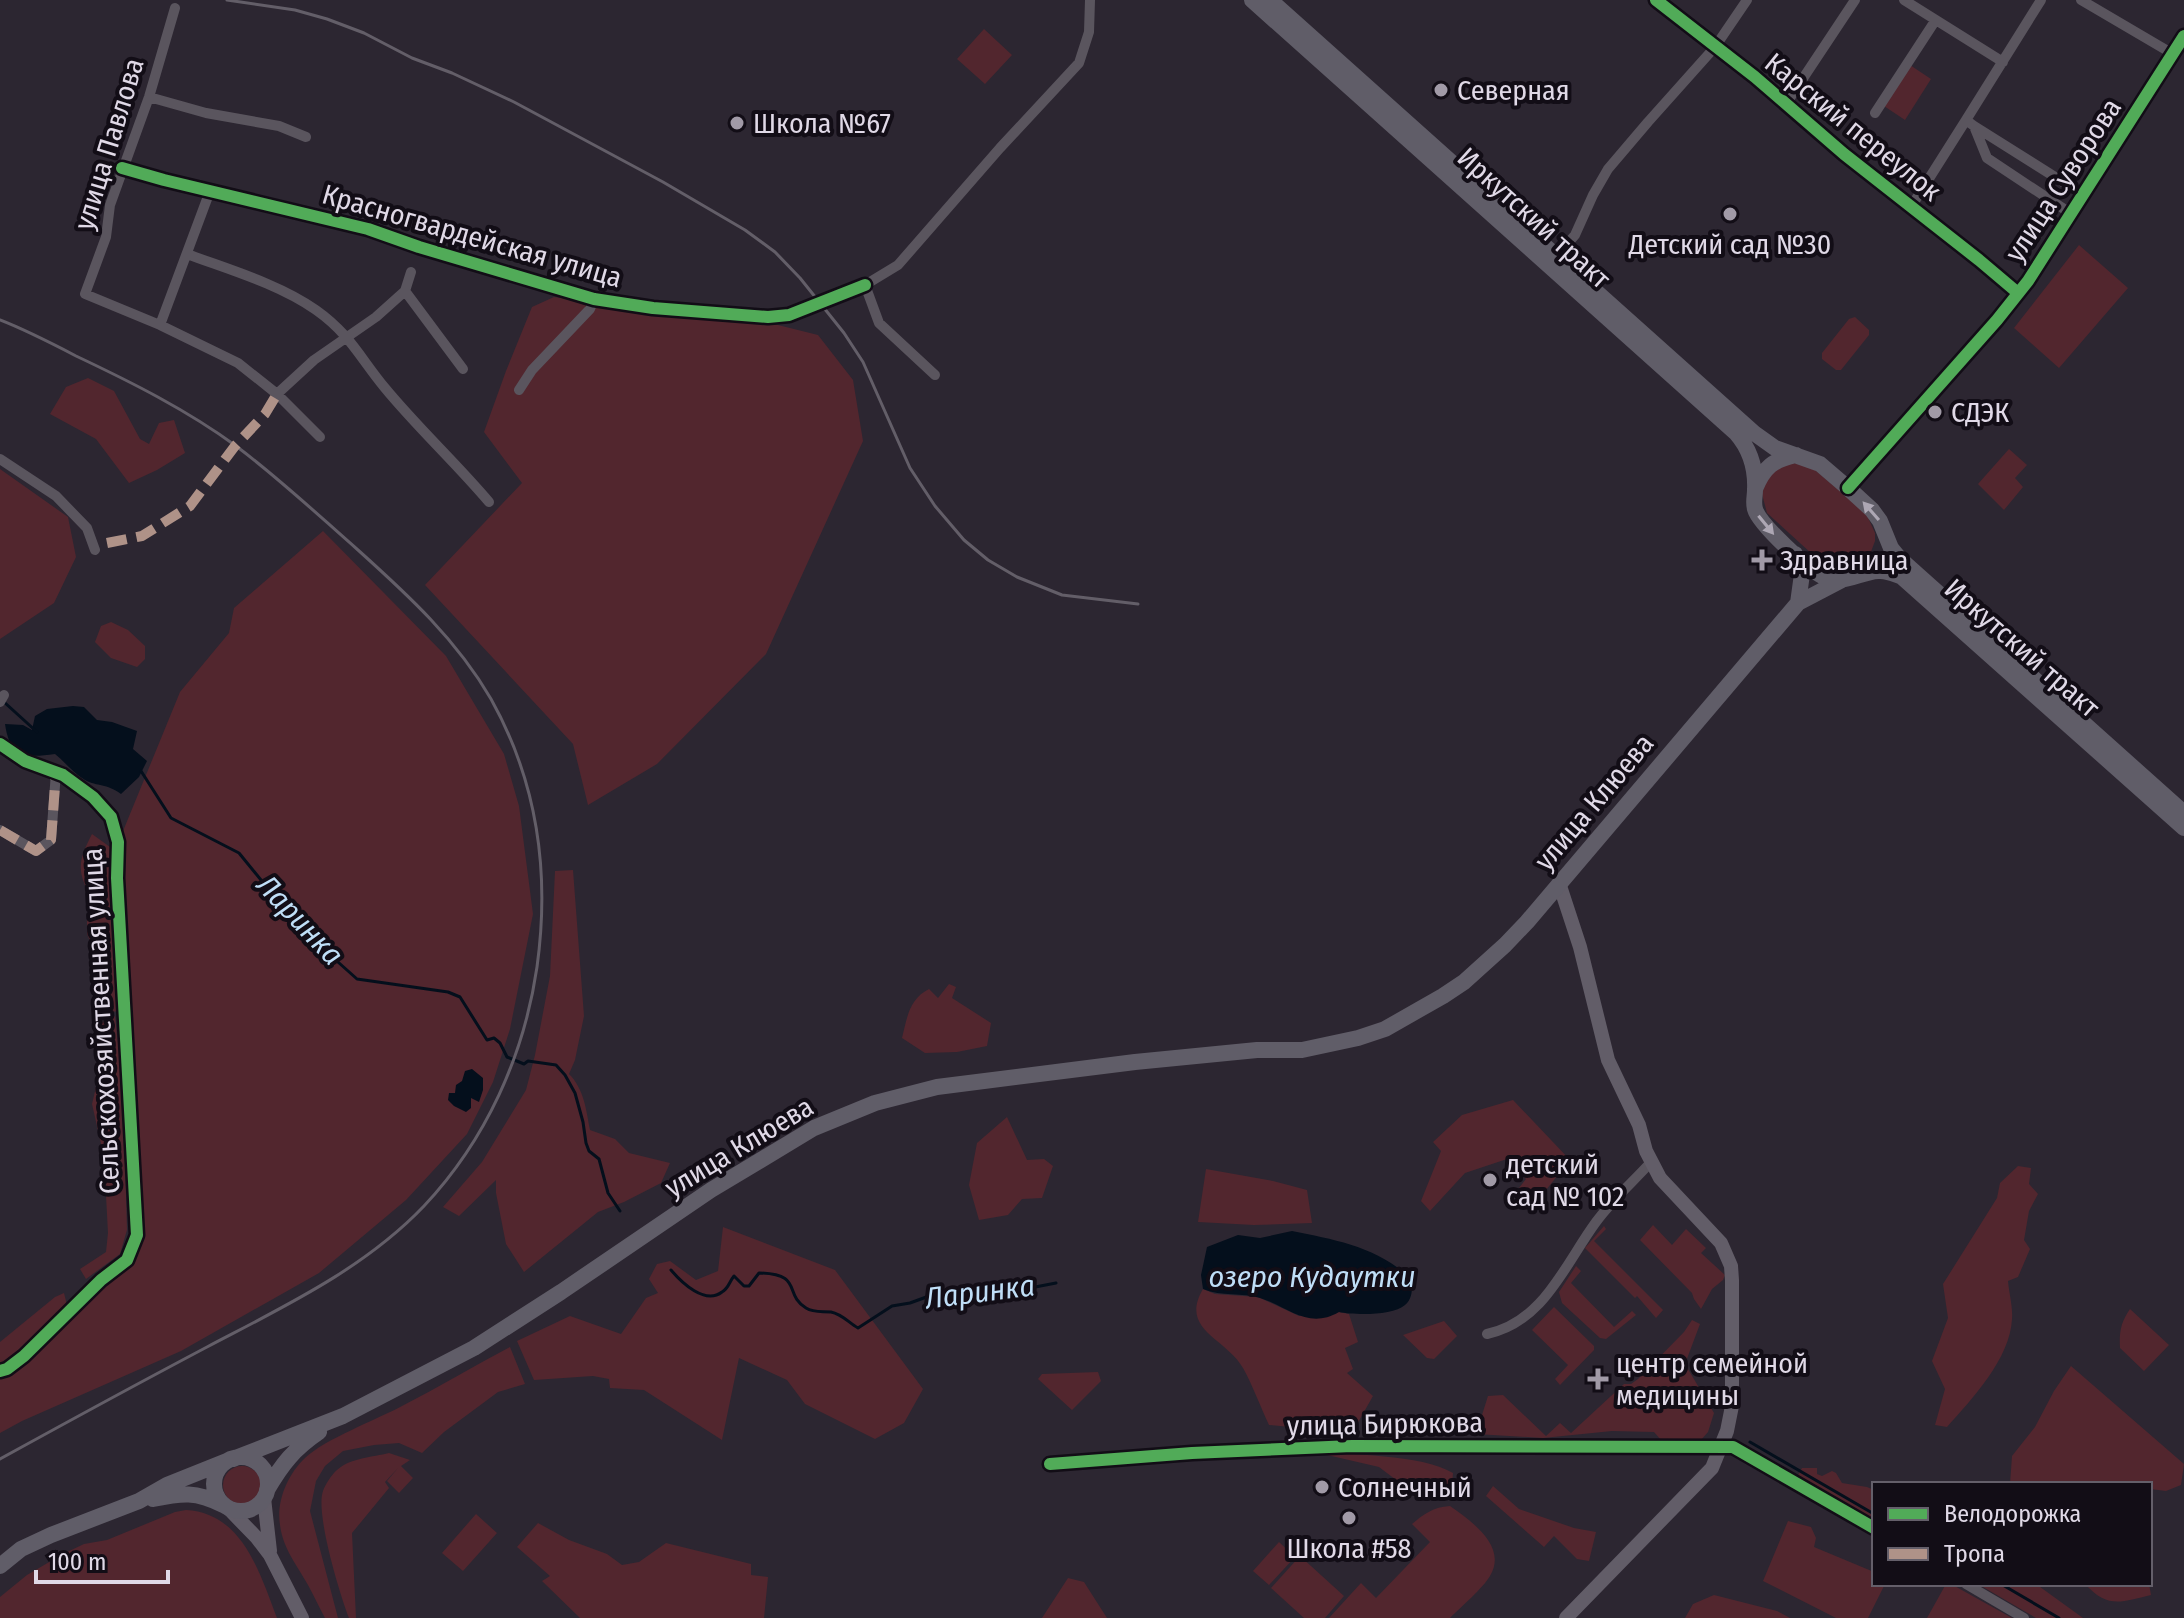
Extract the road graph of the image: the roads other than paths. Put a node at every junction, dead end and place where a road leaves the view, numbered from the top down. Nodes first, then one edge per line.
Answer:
1 (1090, 0) edge
2 (1252, 0) edge
3 (1270, 0) edge
4 (1656, 0) edge
5 (1747, 0) edge
6 (1855, 0) edge
7 (1904, 0) edge
8 (2041, 0) edge
9 (2081, 0) edge
10 (175, 8) dead end
11 (1935, 21) junction
12 (2184, 36) edge
13 (1715, 47) junction
14 (2173, 54) junction
15 (2003, 62) junction
16 (149, 97) junction
17 (1786, 104) junction
18 (1875, 113) dead end
19 (1970, 123) junction
20 (306, 137) dead end
21 (122, 168) junction
22 (210, 191) junction
23 (2082, 194) junction
24 (1911, 207) junction
25 (2070, 213) junction
26 (187, 254) junction
27 (1552, 260) junction
28 (411, 272) dead end
29 (865, 285) junction
30 (405, 291) junction
31 (2018, 293) junction
32 (594, 299) junction
33 (826, 301) dead end
34 (812, 306) dead end
35 (160, 325) junction
36 (347, 336) junction
37 (463, 369) dead end
38 (935, 375) dead end
39 (519, 390) dead end
40 (277, 394) junction
41 (320, 437) dead end
42 (1797, 455) junction
43 (0, 459) edge
44 (1848, 488) junction
45 (1755, 489) junction
46 (489, 502) dead end
47 (95, 550) dead end
48 (1794, 553) junction
49 (1842, 580) junction
50 (1798, 603) junction
51 (0, 744) edge
52 (56, 772) junction
53 (2184, 813) edge
54 (2184, 828) edge
55 (0, 830) edge
56 (1559, 883) junction
57 (1651, 1162) junction
58 (1487, 1334) dead end
59 (0, 1371) edge
60 (343, 1416) junction
61 (1721, 1447) junction
62 (230, 1460) junction
63 (1050, 1464) dead end
64 (266, 1494) junction
65 (139, 1501) junction
66 (228, 1508) junction
67 (1872, 1527) edge
68 (270, 1555) junction
69 (0, 1566) edge
70 (1969, 1586) edge
71 (302, 1618) edge
72 (1566, 1618) edge
73 (2024, 1618) edge

1 - 29 street
2 - 27 main road, Иркутский тракт
3 - 27 main road, Иркутский тракт
4 - 13 street, Карский переулок
5 - 13 street
6 - 17 street
7 - 11 street
8 - 15 street
9 - 14 street
10 - 16 street, улица Павлова
11 - 15 street
11 - 18 street
12 - 14 street, улица Суворова
13 - 17 street, Карский переулок
13 - 27 street
14 - 23 street, улица Суворова
15 - 19 street
16 - 20 street
16 - 21 street, улица Павлова
17 - 24 street, Карский переулок
19 - 23 street
19 - 24 street
19 - 25 street
21 - 22 street, Красногвардейская улица
21 - 35 street, улица Павлова
22 - 26 street
22 - 32 street, Красногвардейская улица
23 - 25 street, улица Суворова
24 - 31 street, Карский переулок
25 - 31 street, улица Суворова
26 - 35 street
26 - 36 street
27 - 42 main road, Иркутский тракт
27 - 45 main road, Иркутский тракт
28 - 30 street
29 - 33 street
29 - 38 street
30 - 36 street
30 - 37 street
31 - 44 street, улица Суворова
32 - 34 street, Красногвардейская улица
32 - 39 street
35 - 40 street
36 - 40 street
36 - 46 street
40 - 41 street
42 - 44 main road, Иркутский тракт
42 - 45 main road
43 - 47 street
53 -> 44 main road, Иркутский тракт
45 -> 48 main road, Иркутский тракт
48 - 49 main road, Иркутский тракт
48 - 50 main road
49 - 50 main road, улица Клюева
49 - 54 main road, Иркутский тракт
50 - 56 main road, улица Клюева
51 - 52 street, Сельскохозяйственная улица
52 - 55 street
52 - 59 street, Сельскохозяйственная улица
56 - 57 street
56 - 60 main road, улица Клюева
57 - 58 street
57 - 61 street
60 - 62 main road, улица Клюева
60 - 64 main road, улица Клюева
61 - 63 street, улица Бирюкова
61 - 67 street
61 - 72 street
62 - 64 main road
62 - 65 main road, улица Клюева
62 - 66 main road
64 - 66 main road
64 - 68 street
65 - 66 main road, улица Клюева
65 - 69 main road, улица Клюева
66 - 68 street
68 - 71 street
70 - 73 street

